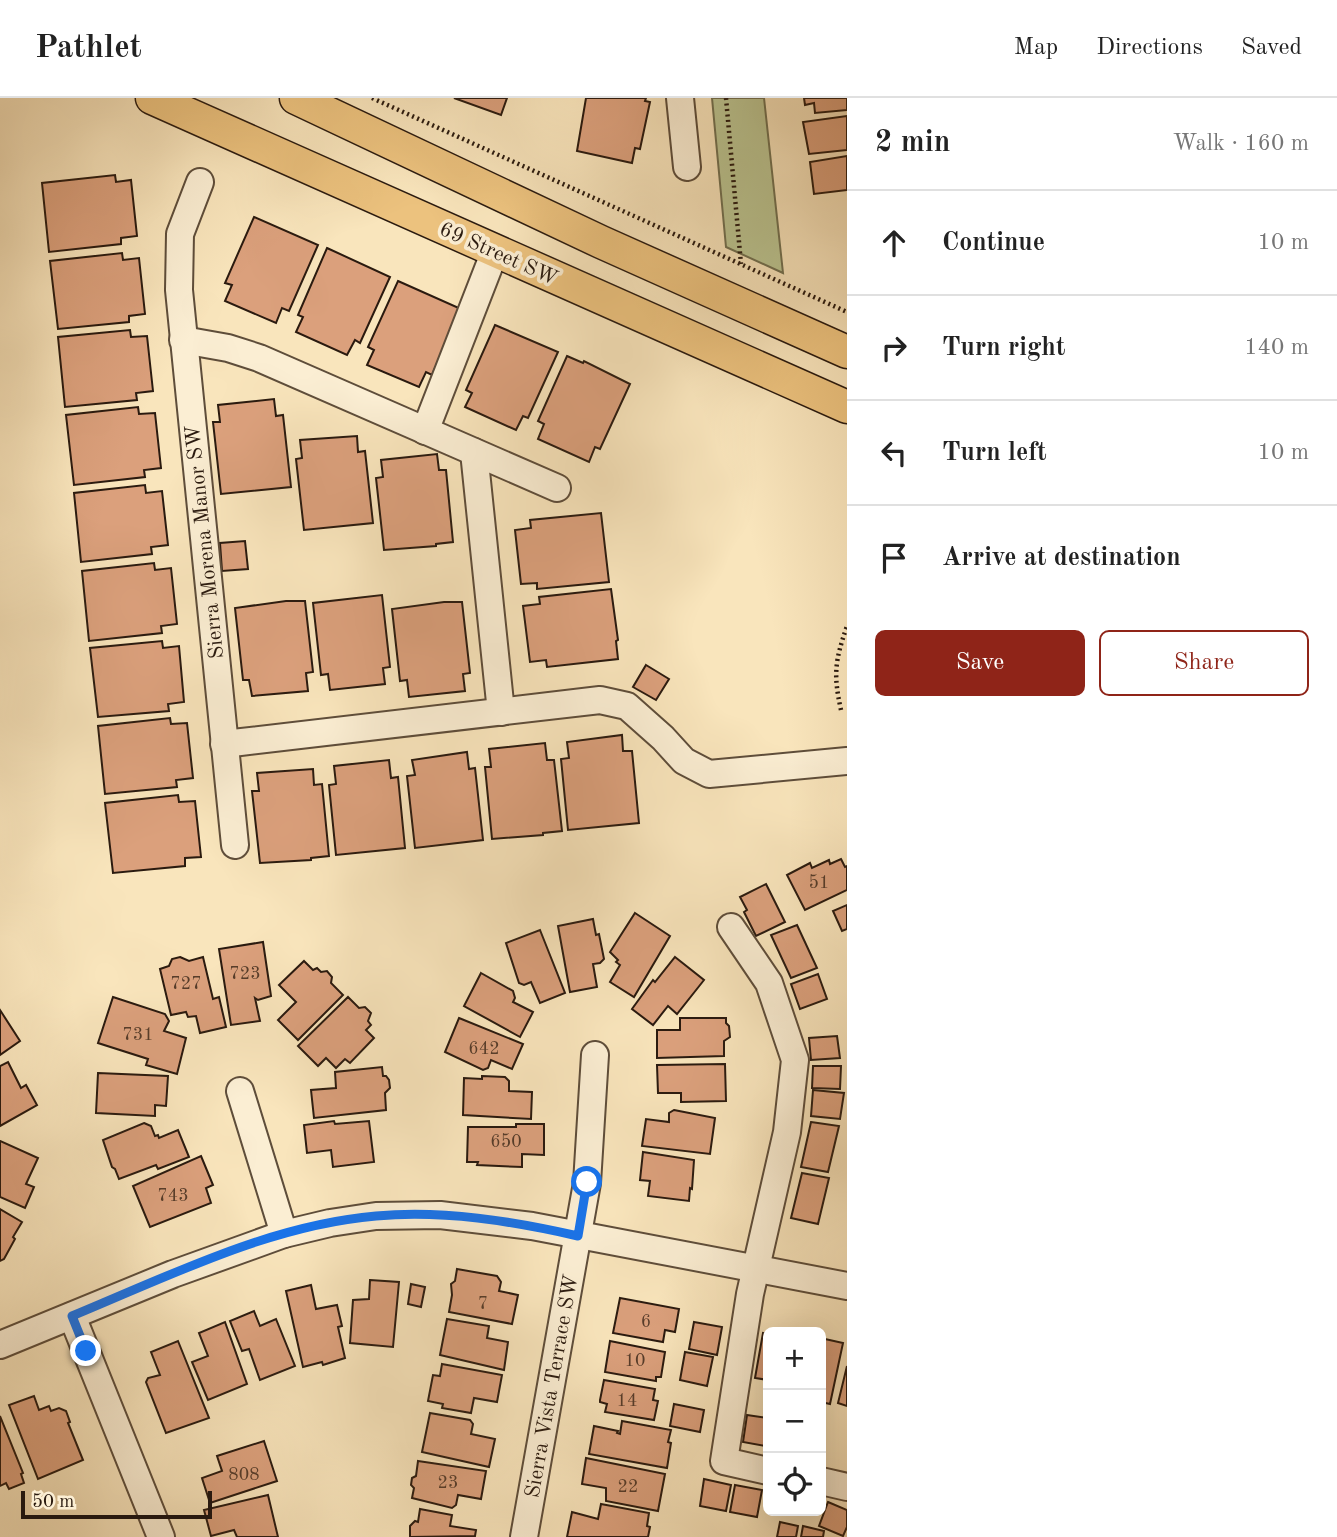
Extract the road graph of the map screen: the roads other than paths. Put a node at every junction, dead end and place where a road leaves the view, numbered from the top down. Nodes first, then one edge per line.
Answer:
1 (152, 98) edge
2 (296, 98) edge
3 (680, 98) edge
4 (687, 167) dead end
5 (200, 183) dead end
6 (495, 251) junction
7 (183, 340) junction
8 (847, 352) edge
9 (847, 407) edge
10 (425, 431) junction
11 (474, 452) junction
12 (557, 488) dead end
13 (501, 712) junction
14 (225, 744) junction
15 (847, 761) edge
16 (235, 845) dead end
17 (731, 927) dead end
18 (595, 1055) dead end
19 (240, 1091) dead end
20 (284, 1234) junction
21 (578, 1236) junction
22 (755, 1268) junction
23 (847, 1286) edge
24 (72, 1316) junction
25 (0, 1345) edge
26 (763, 1470) edge
27 (826, 1482) edge
28 (847, 1487) edge
29 (161, 1537) edge
30 (524, 1537) edge

1 - 6 main road, 69 Street SW
2 - 8 main road
3 - 4 street
5 - 7 street, Sierra Morena Manor SW
6 - 9 main road, 69 Street SW
6 - 10 street
7 - 10 street
7 - 14 street, Sierra Morena Manor SW
10 - 11 street
11 - 12 street
11 - 13 street
13 - 14 street
13 - 15 street
14 - 16 street, Sierra Morena Manor SW
17 - 22 street
18 - 21 street, Sierra Vista Terrace SW
19 - 20 street
20 - 21 street
20 - 24 street
21 - 22 street
21 - 30 street, Sierra Vista Terrace SW
22 - 23 street
22 - 26 street
24 - 25 street
24 - 29 street
27 - 28 street

